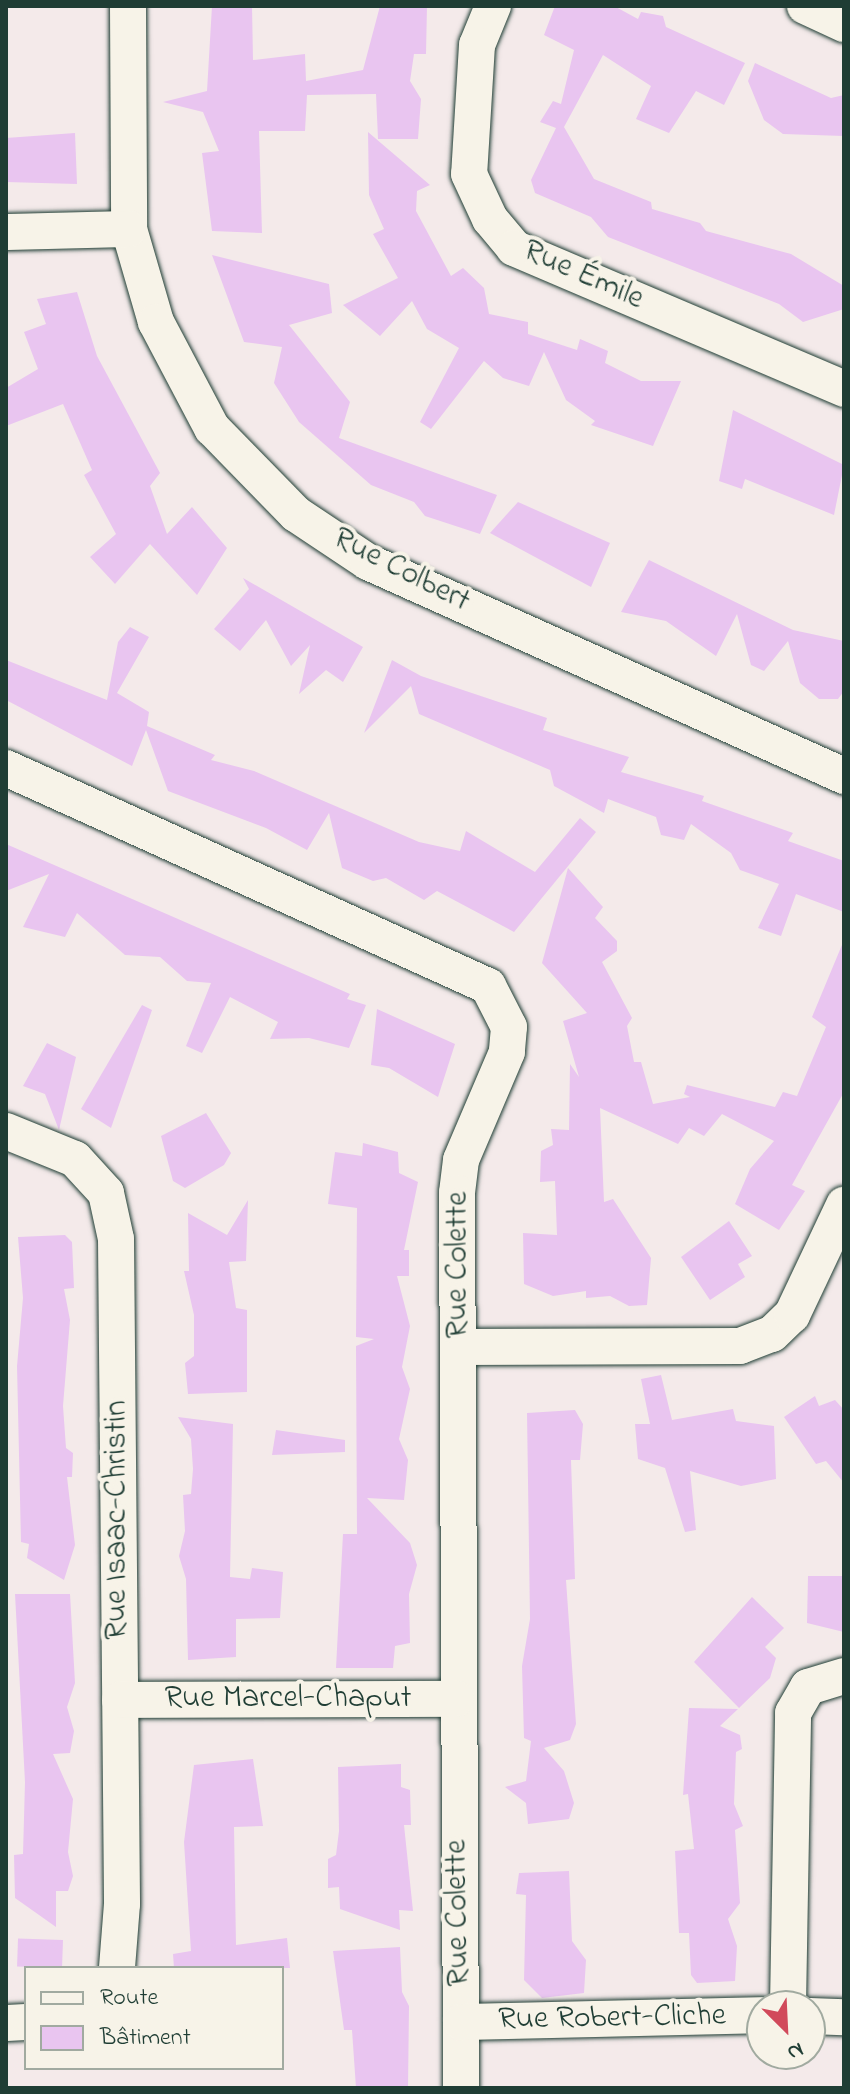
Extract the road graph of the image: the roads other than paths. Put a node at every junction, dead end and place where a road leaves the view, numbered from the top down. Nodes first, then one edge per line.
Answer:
1 (128, 6) edge
2 (493, 6) edge
3 (805, 6) edge
4 (844, 24) edge
5 (129, 229) junction
6 (6, 232) edge
7 (844, 389) edge
8 (6, 768) edge
9 (844, 776) edge
10 (6, 1131) edge
11 (844, 1205) edge
12 (459, 1347) junction
13 (844, 1676) edge
14 (456, 1699) junction
15 (120, 1700) junction
16 (117, 1966) edge
17 (788, 1990) edge
18 (746, 2015) edge
19 (461, 2022) junction
20 (461, 2088) edge

1 - 5 street, Rue Colbert
2 - 7 street, Rue Émile
3 - 4 street
5 - 6 street
5 - 9 street, Rue Colbert
8 - 12 street, Rue Colette
10 - 15 street, Rue Isaac-Christin
11 - 12 street
12 - 14 street, Rue Colette
13 - 17 street
14 - 15 street, Rue Marcel-Chaput
14 - 19 street, Rue Colette
15 - 16 street, Rue Isaac-Christin
18 - 19 street, Rue Robert-Cliche
19 - 20 street, Rue Colette

